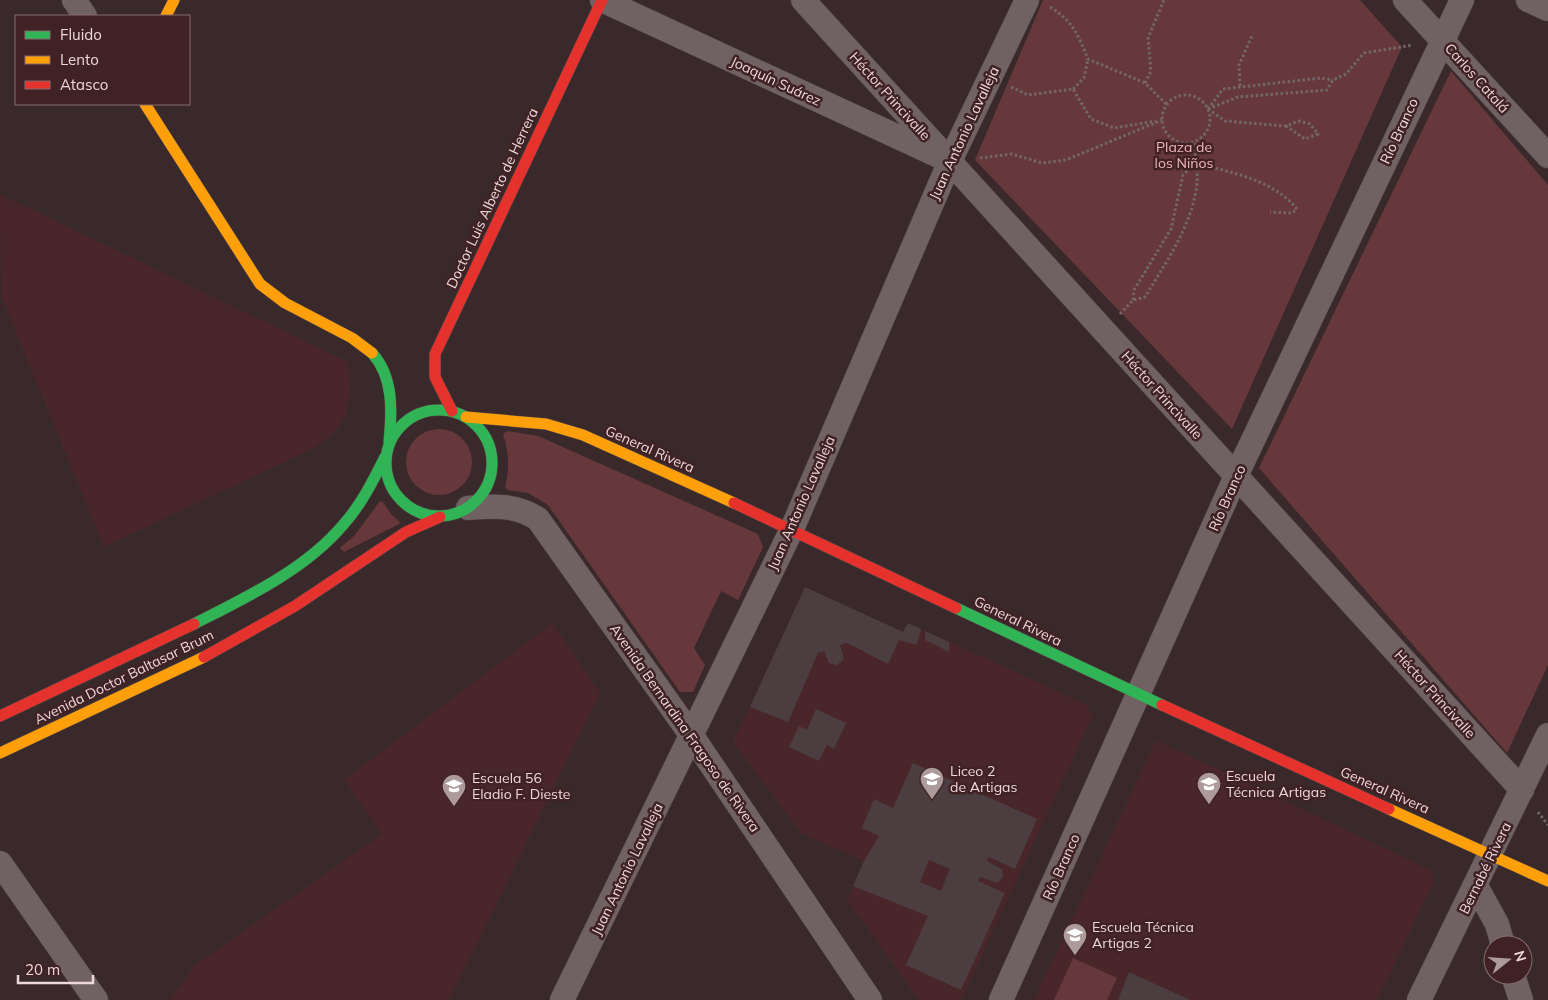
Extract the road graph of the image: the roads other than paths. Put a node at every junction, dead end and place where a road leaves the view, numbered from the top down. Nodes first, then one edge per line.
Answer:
1 (74, 0) edge
2 (174, 0) edge
3 (602, 0) edge
4 (803, 0) edge
5 (1405, 0) edge
6 (1462, 0) edge
7 (1528, 0) edge
8 (1036, 2) edge
9 (1548, 9) edge
10 (85, 15) edge
11 (166, 15) edge
12 (1442, 40) junction
13 (146, 105) edge
14 (1548, 156) edge
15 (950, 161) junction
16 (452, 411) junction
17 (466, 417) junction
18 (389, 442) junction
19 (385, 456) junction
20 (1236, 476) junction
21 (468, 508) junction
22 (440, 516) junction
23 (792, 529) junction
24 (1139, 696) junction
25 (0, 716) edge
26 (1548, 735) edge
27 (692, 736) junction
28 (0, 753) edge
29 (1522, 790) junction
30 (1492, 855) junction
31 (0, 863) edge
32 (1548, 881) edge
33 (1476, 886) junction
34 (1501, 935) edge
35 (1516, 985) edge
36 (96, 1000) edge
37 (562, 1000) edge
38 (870, 1000) edge
39 (1001, 1000) edge
40 (1420, 1000) edge
41 (1521, 1000) edge

1 - 10 street
2 - 11 main road
3 - 15 street, Joaquín Suárez
3 - 16 main road, Doctor Luis Alberto de Herrera
4 - 15 street, Héctor Princivalle
5 - 12 street, Carlos Catalá
6 - 12 street, Río Branco
7 - 9 street
8 - 15 street, Juan Antonio Lavalleja
12 - 14 street, Carlos Catalá
12 - 20 street, Río Branco
13 - 18 main road
15 - 20 street, Héctor Princivalle
15 - 23 street, Juan Antonio Lavalleja
16 - 17 main road
16 - 18 main road
17 - 21 main road
17 - 23 main road, General Rivera
18 - 19 main road
19 - 22 main road
19 - 25 main road, Avenida Doctor Baltasar Brum
20 - 24 street, Río Branco
20 - 29 street, Héctor Princivalle
21 - 22 main road
21 - 27 street, Avenida Bernardina Fragoso de Rivera
22 - 28 main road, Avenida Doctor Baltasar Brum
23 - 24 main road, General Rivera
23 - 27 street, Juan Antonio Lavalleja
24 - 30 main road, General Rivera
24 - 39 street, Río Branco
26 - 29 street, Bernabé Rivera
27 - 37 street, Juan Antonio Lavalleja
27 - 38 street, Avenida Bernardina Fragoso de Rivera
29 - 30 street, Bernabé Rivera
30 - 32 main road, General Rivera
30 - 33 street, Bernabé Rivera
31 - 36 street
33 - 34 street
33 - 40 street, Bernabé Rivera
35 - 41 street

